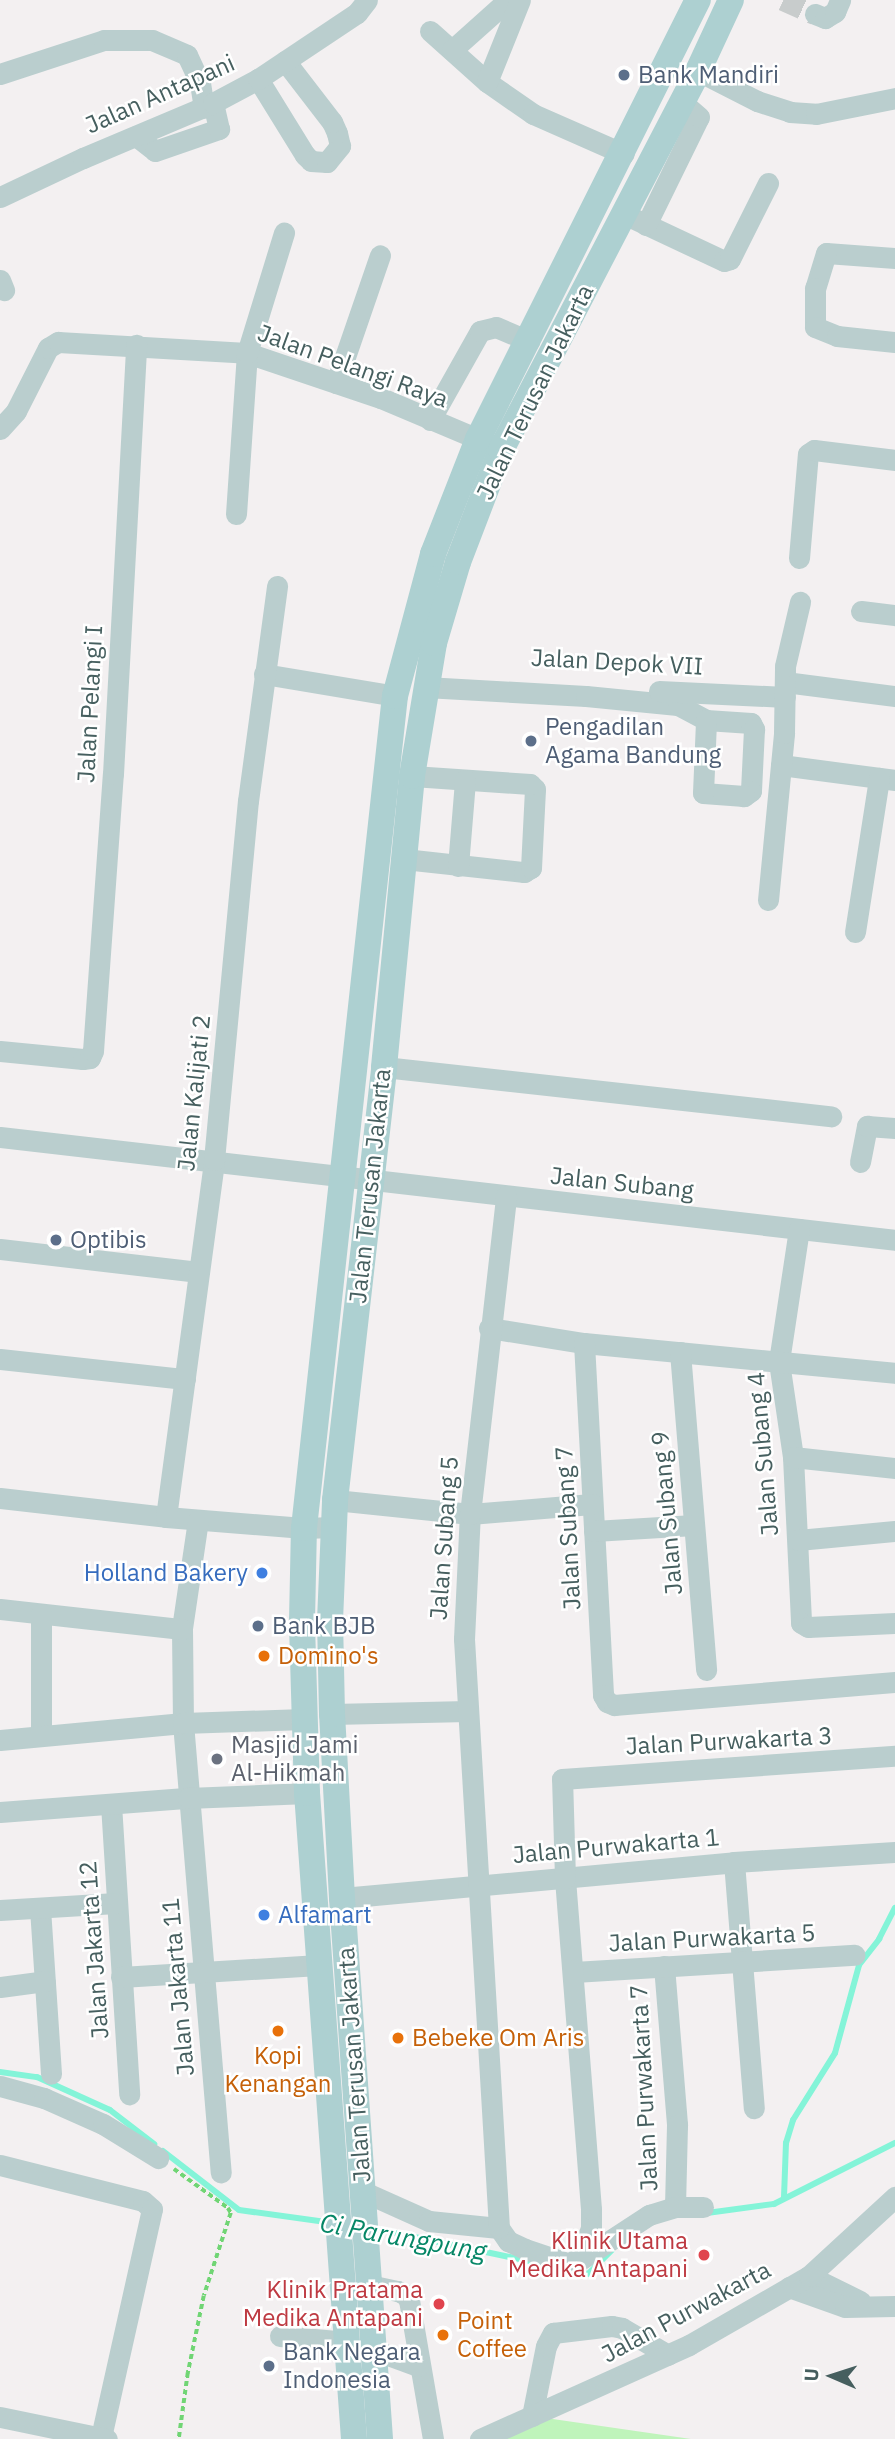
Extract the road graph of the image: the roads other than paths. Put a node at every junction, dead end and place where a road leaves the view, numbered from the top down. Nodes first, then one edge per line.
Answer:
1 (367, 0) edge
2 (508, 0) edge
3 (520, 0) edge
4 (698, 0) edge
5 (731, 0) edge
6 (840, 0) edge
7 (815, 15) dead end
8 (430, 31) dead end
9 (452, 50) junction
10 (671, 58) junction
11 (285, 61) junction
12 (698, 71) junction
13 (0, 74) edge
14 (258, 79) junction
15 (487, 82) junction
16 (895, 98) edge
17 (209, 106) junction
18 (624, 154) junction
19 (768, 183) dead end
20 (0, 197) edge
21 (635, 219) junction
22 (284, 233) dead end
23 (380, 256) dead end
24 (895, 258) edge
25 (529, 341) junction
26 (895, 342) edge
27 (136, 345) junction
28 (247, 353) junction
29 (336, 383) junction
30 (430, 420) junction
31 (0, 429) edge
32 (490, 444) junction
33 (895, 460) edge
34 (236, 514) dead end
35 (799, 558) dead end
36 (277, 586) dead end
37 (800, 602) dead end
38 (861, 611) dead end
39 (895, 615) edge
40 (264, 674) junction
41 (433, 681) junction
42 (785, 689) junction
43 (395, 696) junction
44 (895, 696) edge
45 (706, 720) dead end
46 (781, 765) junction
47 (412, 776) junction
48 (887, 779) edge
49 (465, 780) junction
50 (404, 859) junction
51 (458, 866) junction
52 (768, 900) dead end
53 (855, 932) dead end
54 (0, 1051) edge
55 (384, 1067) junction
56 (831, 1116) dead end
57 (895, 1129) edge
58 (0, 1136) edge
59 (214, 1160) junction
60 (860, 1162) dead end
61 (344, 1178) junction
62 (370, 1180) junction
63 (506, 1196) junction
64 (799, 1230) junction
65 (895, 1240) edge
66 (0, 1249) edge
67 (199, 1272) junction
68 (489, 1328) junction
69 (584, 1343) junction
70 (680, 1352) junction
71 (0, 1359) edge
72 (779, 1362) junction
73 (895, 1373) edge
74 (185, 1379) junction
75 (793, 1457) junction
76 (895, 1468) edge
77 (0, 1498) edge
78 (335, 1500) junction
79 (592, 1504) junction
80 (470, 1514) junction
81 (166, 1517) junction
82 (198, 1520) junction
83 (694, 1525) junction
84 (333, 1527) junction
85 (304, 1528) junction
86 (594, 1531) junction
87 (895, 1531) edge
88 (798, 1540) junction
89 (0, 1609) edge
90 (41, 1614) junction
91 (895, 1623) edge
92 (182, 1629) junction
93 (706, 1670) dead end
94 (895, 1682) edge
95 (468, 1711) junction
96 (332, 1714) junction
97 (304, 1719) junction
98 (183, 1723) junction
99 (41, 1734) junction
100 (0, 1740) edge
101 (895, 1756) edge
102 (307, 1793) junction
103 (188, 1798) junction
104 (111, 1804) junction
105 (0, 1812) edge
106 (895, 1852) edge
107 (734, 1862) junction
108 (565, 1878) junction
109 (477, 1885) junction
110 (342, 1898) junction
111 (116, 1903) junction
112 (40, 1908) junction
113 (0, 1910) edge
114 (854, 1955) dead end
115 (744, 1963) junction
116 (319, 1965) junction
117 (664, 1966) junction
118 (203, 1972) junction
119 (574, 1972) junction
120 (121, 1977) junction
121 (45, 1981) junction
122 (0, 1987) edge
123 (51, 2074) dead end
124 (0, 2087) edge
125 (129, 2094) dead end
126 (754, 2108) dead end
127 (158, 2158) road end
128 (0, 2165) edge
129 (220, 2172) dead end
130 (895, 2197) edge
131 (363, 2201) junction
132 (676, 2207) junction
133 (704, 2207) dead end
134 (499, 2228) junction
135 (573, 2265) junction
136 (809, 2276) junction
137 (369, 2284) junction
138 (789, 2287) junction
139 (868, 2306) junction
140 (895, 2306) edge
141 (280, 2336) dead end
142 (348, 2342) junction
143 (374, 2350) junction
144 (668, 2355) junction
145 (418, 2366) junction
146 (532, 2416) junction
147 (0, 2417) edge
148 (104, 2438) edge
149 (354, 2439) edge
150 (380, 2439) edge
151 (433, 2439) edge
152 (480, 2439) edge

1 - 11 street, Jalan Antapani
2 - 9 street
3 - 15 street
4 - 10 main road, Jalan Terusan Jakarta
5 - 12 main road, Jalan Terusan Jakarta
6 - 7 street
8 - 9 street
9 - 15 street
10 - 12 main road
10 - 18 main road, Jalan Terusan Jakarta
11 - 14 street, Jalan Antapani
11 - 14 street
12 - 16 street
12 - 21 main road, Jalan Terusan Jakarta
13 - 17 street
14 - 17 street, Jalan Antapani
15 - 18 street
17 - 20 street, Jalan Antapani
18 - 25 main road, Jalan Terusan Jakarta
19 - 21 street
21 - 32 main road, Jalan Terusan Jakarta
22 - 28 street
23 - 29 street
24 - 26 street
25 - 30 street
25 - 32 main road, Jalan Terusan Jakarta
27 - 28 street, Jalan Pelangi Raya
27 - 31 street, Jalan Pelangi Raya
27 - 54 street, Jalan Pelangi I
28 - 29 street, Jalan Pelangi Raya
28 - 34 street
29 - 30 street, Jalan Pelangi Raya
30 - 32 street, Jalan Pelangi Raya
32 - 41 main road, Jalan Terusan Jakarta
32 - 43 main road, Jalan Terusan Jakarta
33 - 35 street
36 - 40 street, Jalan Kalijati 2
37 - 42 street
38 - 39 street
40 - 43 street
40 - 59 street, Jalan Kalijati 2
41 - 42 street, Jalan Depok VII
41 - 45 street
41 - 47 main road, Jalan Terusan Jakarta
42 - 44 street, Jalan Depok VII
42 - 46 street
43 - 61 main road, Jalan Terusan Jakarta
46 - 48 street
46 - 52 street
47 - 49 street
47 - 50 main road, Jalan Terusan Jakarta
48 - 53 street
49 - 51 street
49 - 51 street
50 - 51 street
50 - 55 main road, Jalan Terusan Jakarta
55 - 56 street
55 - 62 main road, Jalan Terusan Jakarta
57 - 60 street
58 - 59 street, Jalan Subang
59 - 61 street, Jalan Subang
59 - 67 street, Jalan Kalijati 2
61 - 62 street, Jalan Subang
61 - 85 main road, Jalan Terusan Jakarta
62 - 63 street, Jalan Subang
62 - 78 main road, Jalan Terusan Jakarta
63 - 64 street, Jalan Subang
63 - 68 street, Jalan Subang 5
64 - 65 street, Jalan Subang
64 - 72 street, Jalan Subang 4
66 - 67 street
67 - 74 street, Jalan Kalijati 2
68 - 69 street
68 - 80 street, Jalan Subang 5
69 - 70 street
69 - 79 street, Jalan Subang 7
70 - 72 street
70 - 83 street, Jalan Subang 9
71 - 74 street
72 - 73 street
72 - 75 street, Jalan Subang 4
74 - 81 street, Jalan Kalijati 2
75 - 76 street
75 - 88 street, Jalan Subang 4
77 - 81 street
78 - 80 street
78 - 84 main road, Jalan Terusan Jakarta
79 - 80 street
79 - 86 street, Jalan Subang 7
80 - 95 street, Jalan Subang 5
81 - 82 street
82 - 85 street
82 - 92 street, Jalan Jakarta 11
83 - 86 street
83 - 93 street, Jalan Subang 9
84 - 85 street
84 - 96 main road, Jalan Terusan Jakarta
85 - 97 main road, Jalan Terusan Jakarta
86 - 94 street, Jalan Subang 7
87 - 88 street
88 - 91 street, Jalan Subang 4
89 - 90 street
90 - 92 street
90 - 99 street
92 - 98 street, Jalan Jakarta 11
95 - 96 street
95 - 109 street, Jalan Subang 5
96 - 110 main road, Jalan Terusan Jakarta
97 - 98 street
97 - 102 main road, Jalan Terusan Jakarta
98 - 99 street
98 - 103 street, Jalan Jakarta 11
99 - 100 street
101 - 108 street, Jalan Purwakarta 3
102 - 103 street
102 - 116 main road, Jalan Terusan Jakarta
103 - 104 street
103 - 118 street, Jalan Jakarta 11
104 - 105 street
104 - 111 street, Jalan Jakarta 12
106 - 107 street, Jalan Purwakarta 1
107 - 108 street, Jalan Purwakarta 1
107 - 115 street
108 - 109 street, Jalan Purwakarta 1
108 - 119 street
109 - 110 street, Jalan Purwakarta 1
109 - 134 street, Jalan Subang 5
110 - 131 main road, Jalan Terusan Jakarta
111 - 112 street
111 - 120 street, Jalan Jakarta 12
112 - 113 street
112 - 121 street
114 - 115 street, Jalan Purwakarta 5
115 - 117 street, Jalan Purwakarta 5
115 - 126 street
116 - 118 street
116 - 142 main road, Jalan Terusan Jakarta
117 - 119 street, Jalan Purwakarta 5
117 - 132 street, Jalan Purwakarta 7
118 - 120 street
118 - 129 street, Jalan Jakarta 11
119 - 135 street
120 - 125 street, Jalan Jakarta 12
121 - 122 street
121 - 123 street
124 - 127 street
128 - 148 street
130 - 136 street, Jalan Purwakarta
131 - 134 street
131 - 137 main road, Jalan Terusan Jakarta
132 - 133 street
132 - 135 street
134 - 135 street
136 - 138 street, Jalan Purwakarta
136 - 139 street
137 - 143 main road, Jalan Terusan Jakarta
137 - 145 street
138 - 139 street
138 - 144 street, Jalan Purwakarta
139 - 140 street
141 - 142 street
142 - 149 main road, Jalan Terusan Jakarta
143 - 145 street
143 - 150 main road, Jalan Terusan Jakarta
144 - 146 street, Jalan Purwakarta
144 - 146 street
145 - 151 street
146 - 152 street, Jalan Purwakarta
147 - 148 street

